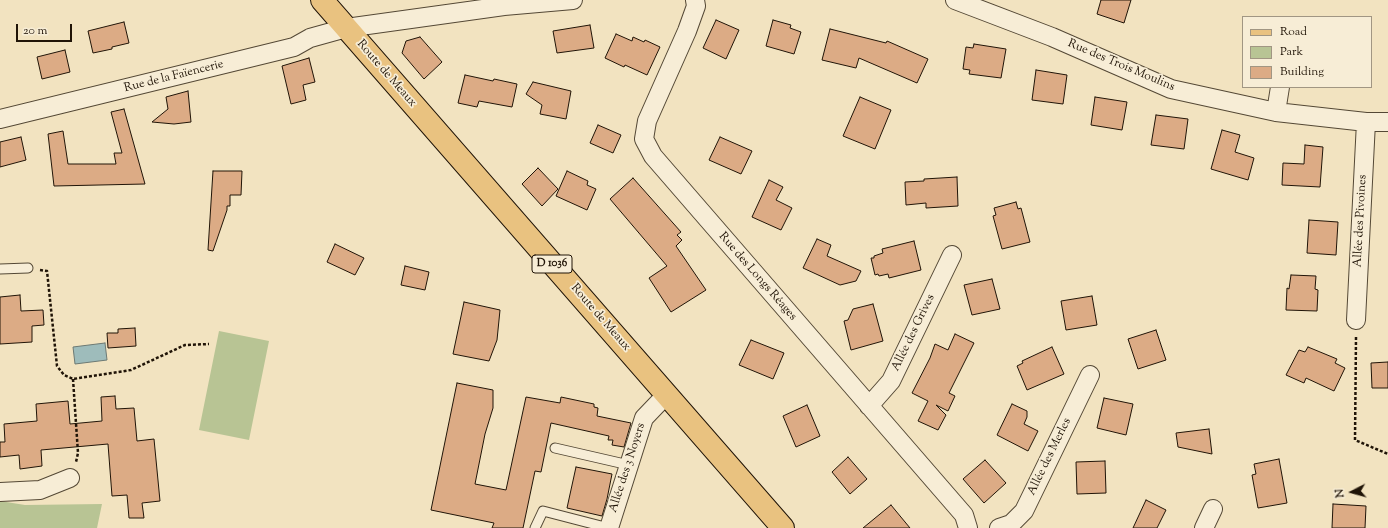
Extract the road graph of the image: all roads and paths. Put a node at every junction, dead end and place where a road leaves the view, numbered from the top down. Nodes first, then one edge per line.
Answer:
1 (322, 0) edge
2 (572, 0) edge
3 (695, 0) edge
4 (955, 0) edge
5 (504, 3) edge
6 (346, 28) junction
7 (1280, 88) edge
8 (1276, 112) junction
9 (0, 119) edge
10 (1366, 122) junction
11 (1388, 122) edge
12 (952, 255) dead end
13 (28, 268) joint
14 (0, 269) edge
15 (1356, 320) joint
16 (209, 344) dead end
17 (1090, 375) dead end
18 (73, 379) junction
19 (667, 394) junction
20 (869, 406) junction
21 (555, 448) dead end
22 (1388, 454) edge
23 (628, 465) junction
24 (70, 478) joint
25 (0, 492) edge
26 (1213, 509) dead end
27 (535, 528) edge
28 (609, 528) edge
29 (783, 528) edge
30 (968, 528) edge
31 (999, 528) edge
32 (1204, 528) edge

1 - 6 main road, Route de Meaux / D 1036
2 - 5 street
3 - 20 street, Rue des Longs Réages
4 - 8 street, Rue des Trois Moulins
5 - 6 street
6 - 9 street, Rue de la Faïencerie
6 - 19 main road, Route de Meaux / D 1036
7 - 8 street
8 - 10 street, Rue des Trois Moulins
10 - 11 street, Rue des Trois Moulins
10 - 15 street, Allée des Pivoines
12 - 20 street, Allée des Grives
13 - 14 lane
13 - 18 path
15 - 22 path
16 - 18 path
17 - 31 street, Allée des Merles
18 - 24 path
19 - 23 street, Allée des 3 Noyers
19 - 29 main road, Route de Meaux / D 1036
20 - 30 street, Rue des Longs Réages
21 - 23 lane
23 - 28 street, Allée des 3 Noyers
24 - 25 street
26 - 32 street
27 - 28 lane

